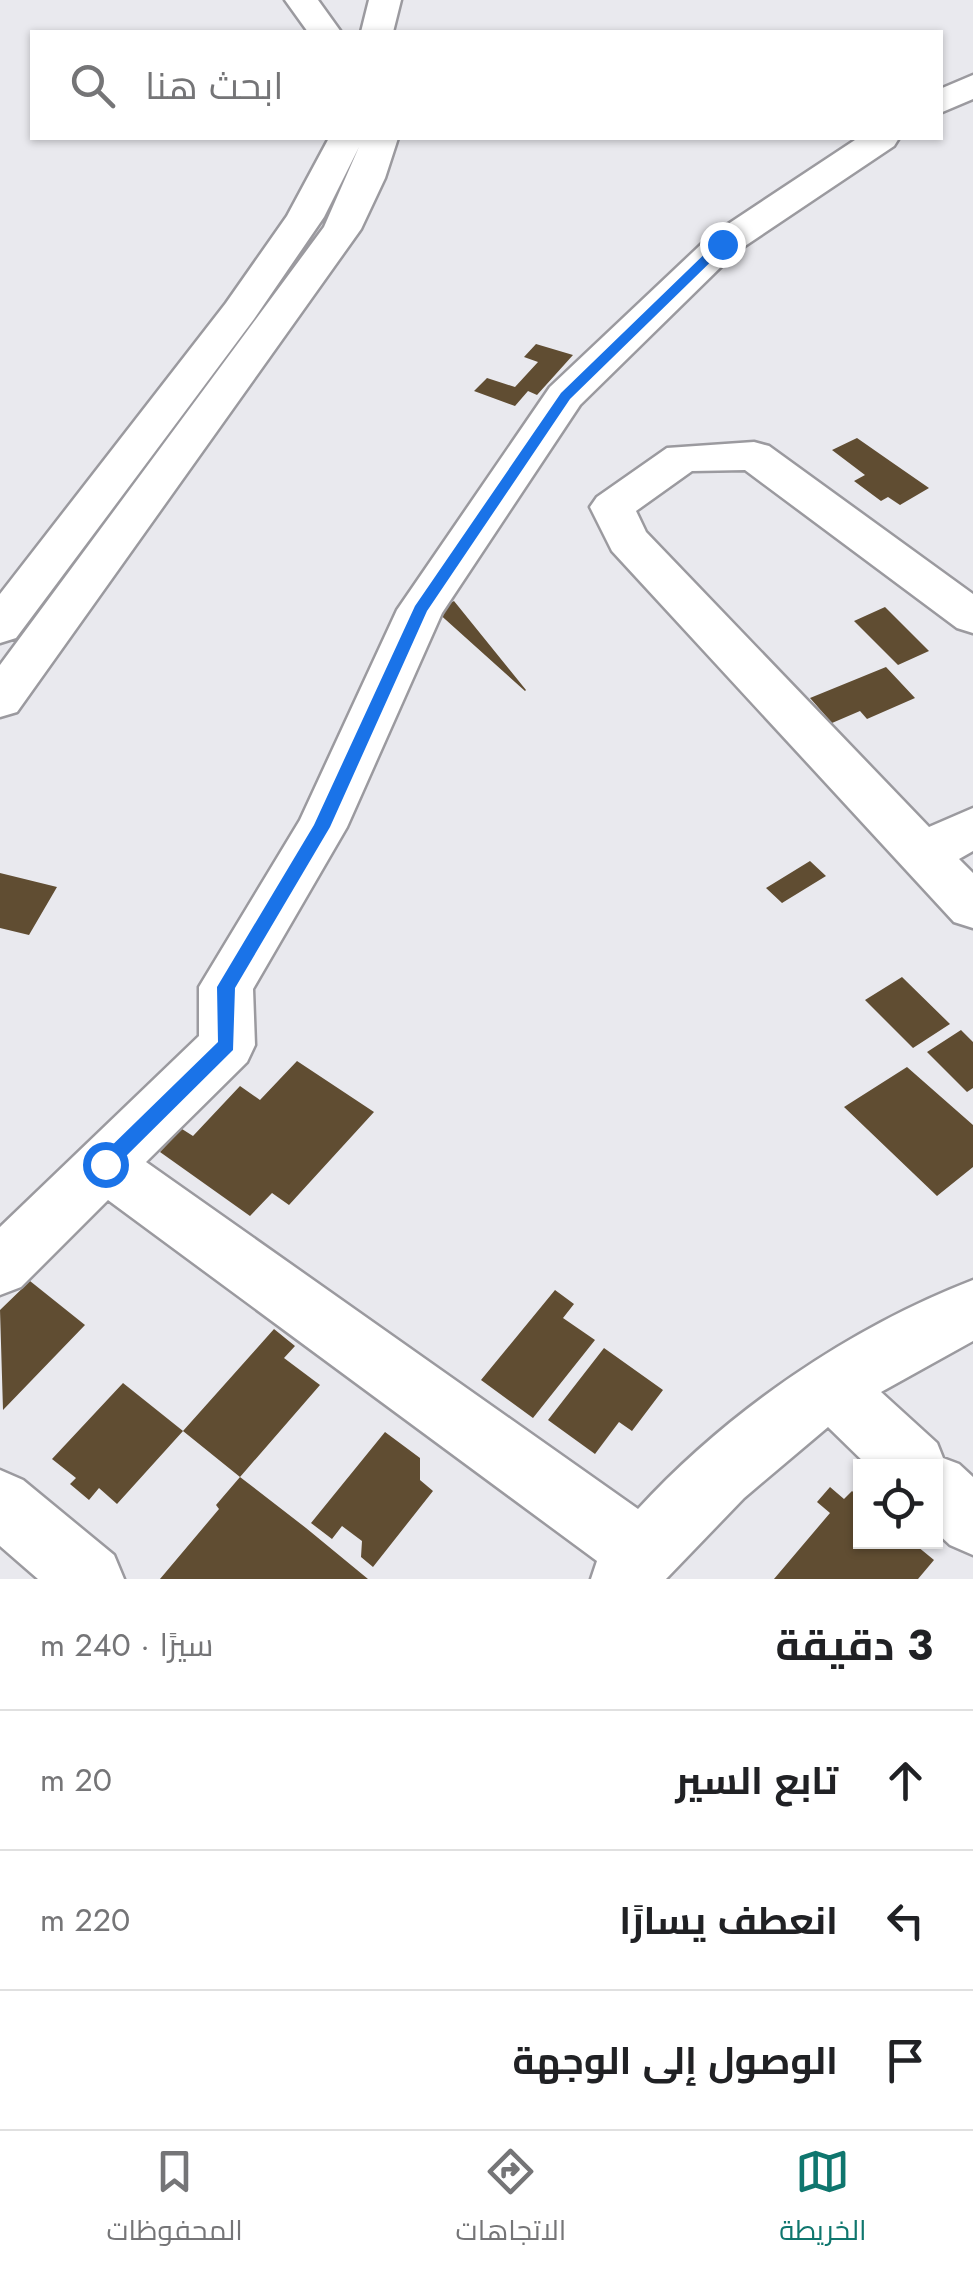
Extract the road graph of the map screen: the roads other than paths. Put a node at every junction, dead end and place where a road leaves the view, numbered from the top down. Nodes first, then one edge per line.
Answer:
1 (301, 0) edge
2 (385, 0) edge
3 (323, 30) edge
4 (378, 30) edge
5 (973, 85) edge
6 (943, 102) edge
7 (345, 140) edge
8 (379, 140) edge
9 (878, 140) edge
10 (973, 617) edge
11 (0, 627) edge
12 (0, 700) edge
13 (973, 827) edge
14 (924, 854) junction
15 (973, 907) edge
16 (105, 1164) junction
17 (0, 1267) edge
18 (973, 1309) edge
19 (832, 1388) junction
20 (907, 1459) edge
21 (943, 1493) edge
22 (0, 1503) edge
23 (973, 1522) edge
24 (633, 1566) edge
25 (90, 1579) edge

1 - 3 street
2 - 4 street
5 - 6 street
7 - 11 street
8 - 12 street
9 - 16 street
10 - 14 street
13 - 14 street
14 - 15 street
16 - 17 street
16 - 24 street
18 - 19 street
19 - 20 street
19 - 24 street
21 - 23 street
22 - 25 street

